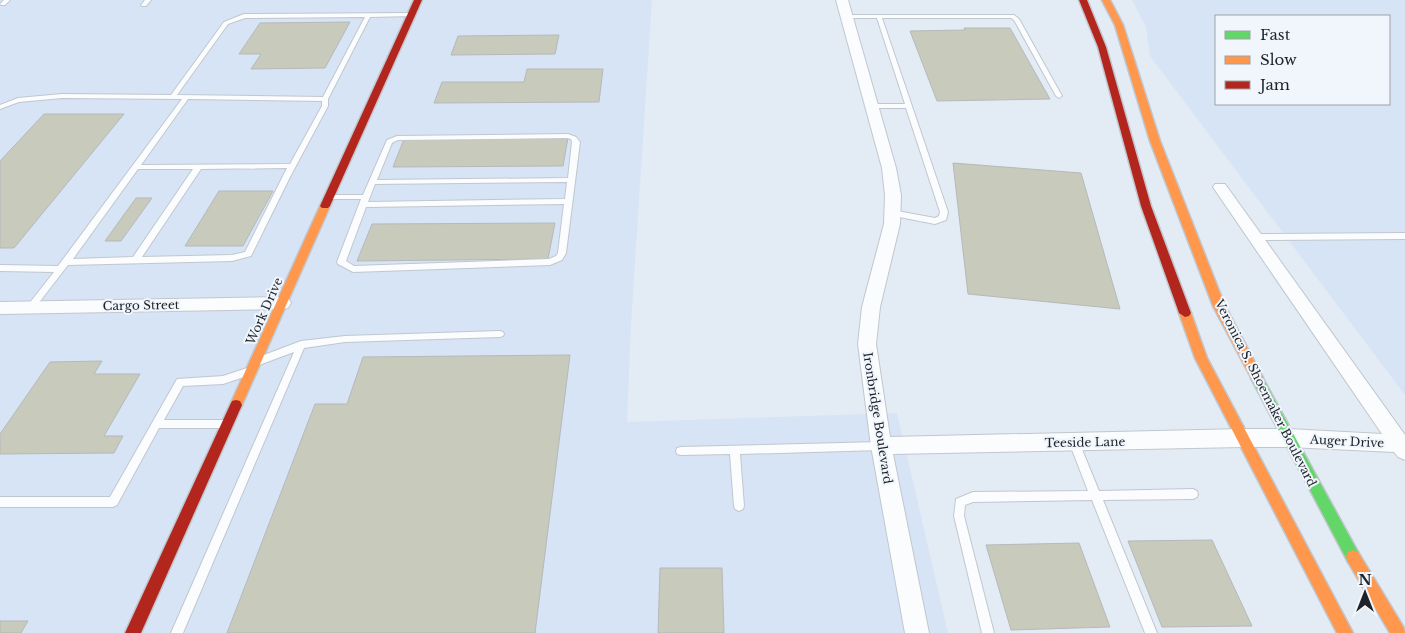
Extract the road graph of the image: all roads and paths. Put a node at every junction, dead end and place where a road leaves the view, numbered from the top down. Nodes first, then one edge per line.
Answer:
1 (418, 0) edge
2 (1083, 0) edge
3 (1106, 0) edge
4 (844, 8) edge
5 (412, 15) junction
6 (368, 16) junction
7 (879, 16) junction
8 (1059, 96) dead end
9 (172, 98) junction
10 (186, 98) junction
11 (325, 99) junction
12 (872, 106) junction
13 (909, 106) junction
14 (0, 108) edge
15 (136, 166) junction
16 (199, 166) junction
17 (292, 166) junction
18 (572, 180) junction
19 (372, 182) junction
20 (1220, 187) dead end
21 (330, 197) junction
22 (364, 201) junction
23 (569, 201) junction
24 (892, 213) junction
25 (1405, 236) edge
26 (1254, 237) junction
27 (136, 260) junction
28 (63, 265) junction
29 (0, 268) edge
30 (282, 303) junction
31 (31, 307) junction
32 (0, 308) edge
33 (500, 334) dead end
34 (301, 345) junction
35 (254, 366) junction
36 (157, 424) junction
37 (228, 424) junction
38 (1243, 438) junction
39 (1289, 438) junction
40 (1074, 442) junction
41 (881, 446) junction
42 (1403, 447) edge
43 (736, 450) junction
44 (681, 451) dead end
45 (1193, 494) dead end
46 (1096, 496) junction
47 (0, 502) edge
48 (739, 506) dead end
49 (133, 633) edge
50 (177, 633) edge
51 (917, 633) edge
52 (988, 633) edge
53 (1151, 633) edge
54 (1345, 633) edge
55 (1399, 633) edge

1 - 5 street, Work Drive
2 - 38 street
3 - 39 street, Veronica S. Shoemaker Boulevard
4 - 7 lane
4 - 12 street, Ironbridge Boulevard
5 - 6 lane
5 - 21 street, Work Drive
6 - 9 lane
6 - 11 lane
7 - 8 lane
7 - 13 lane
9 - 10 lane
9 - 14 lane
10 - 11 lane
10 - 15 lane
11 - 17 lane
12 - 13 lane
12 - 24 street, Ironbridge Boulevard
13 - 24 lane
15 - 16 lane
15 - 28 lane
16 - 17 lane
16 - 27 lane
17 - 27 lane
18 - 19 lane
18 - 19 lane
18 - 23 lane
19 - 22 lane
20 - 26 street
21 - 22 lane
21 - 30 street, Work Drive
22 - 23 lane
22 - 23 lane
24 - 41 street, Ironbridge Boulevard
25 - 26 lane
26 - 42 street
27 - 28 lane
28 - 29 lane
28 - 31 lane
30 - 31 street, Cargo Street
30 - 35 street, Work Drive
31 - 32 street, Cargo Street
33 - 34 lane
34 - 35 lane
34 - 50 lane
35 - 36 lane
35 - 37 street, Work Drive
36 - 37 lane
36 - 47 lane
37 - 49 street, Work Drive
38 - 39 street, Teeside Lane
38 - 40 street, Teeside Lane
38 - 54 street
39 - 42 street, Auger Drive
39 - 55 street, Veronica S. Shoemaker Boulevard
40 - 41 street, Teeside Lane
40 - 46 lane
41 - 43 lane
41 - 51 street, Ironbridge Boulevard
43 - 44 lane
43 - 48 lane
45 - 46 lane
46 - 52 lane
46 - 53 lane

